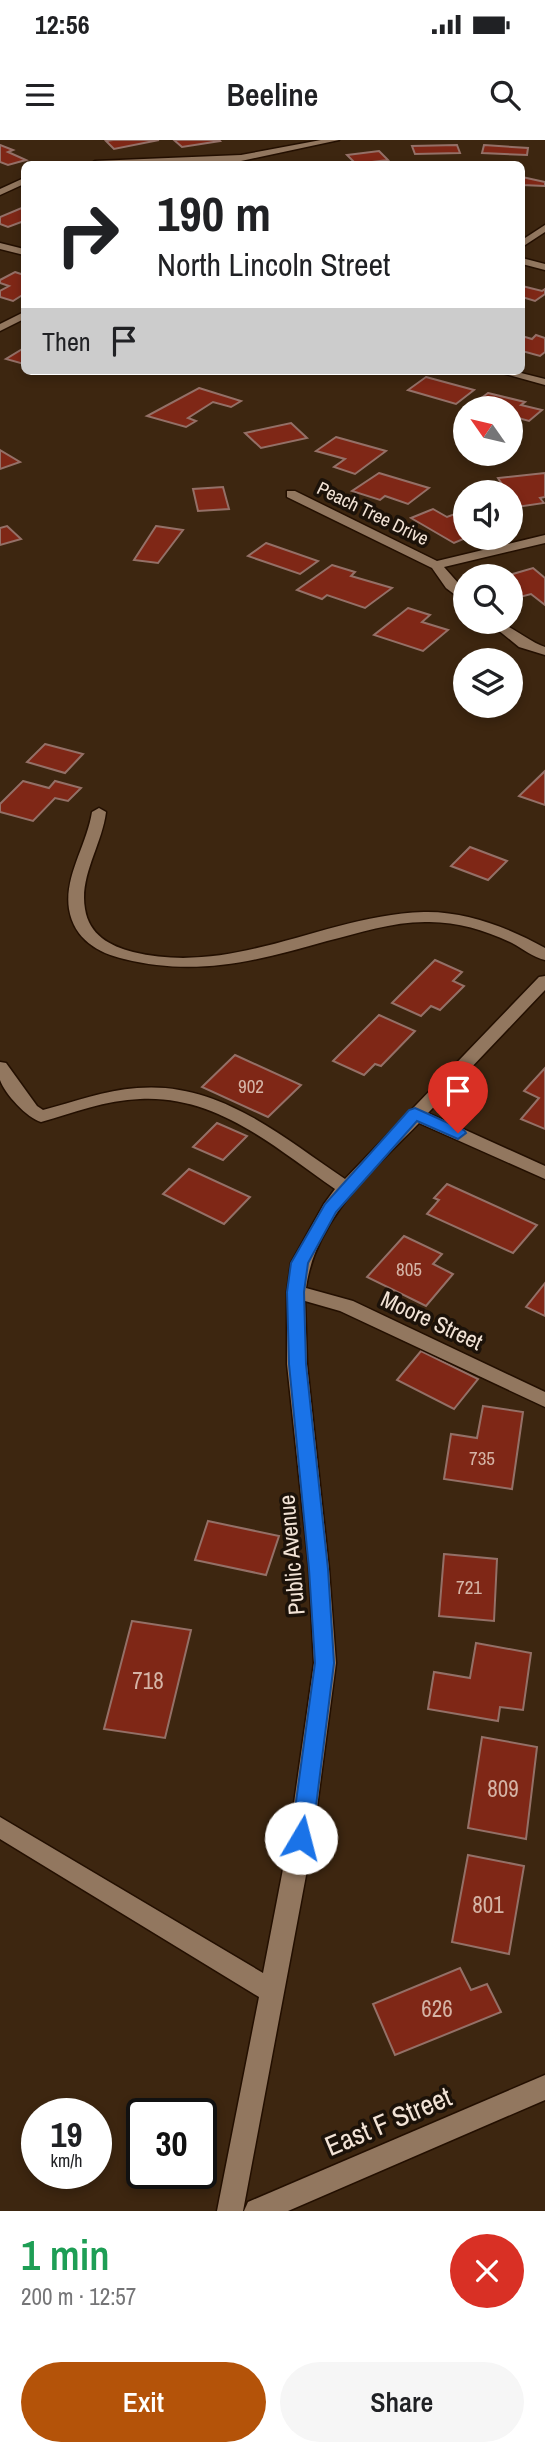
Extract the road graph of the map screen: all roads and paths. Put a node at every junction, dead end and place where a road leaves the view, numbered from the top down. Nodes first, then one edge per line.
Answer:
1 (335, 140) edge
2 (263, 146) dead end
3 (273, 152) junction
4 (216, 161) edge
5 (21, 182) edge
6 (0, 192) edge
7 (545, 228) edge
8 (525, 242) edge
9 (0, 246) edge
10 (21, 252) edge
11 (525, 262) edge
12 (545, 267) edge
13 (21, 317) edge
14 (0, 328) edge
15 (516, 375) edge
16 (545, 382) edge
17 (291, 494) dead end
18 (545, 539) edge
19 (436, 565) junction
20 (453, 587) edge
21 (511, 634) edge
22 (545, 651) edge
23 (99, 812) dead end
24 (545, 955) edge
25 (545, 981) edge
26 (0, 1067) edge
27 (415, 1114) junction
28 (545, 1172) edge
29 (346, 1188) junction
30 (296, 1292) junction
31 (545, 1400) edge
32 (0, 1827) edge
33 (272, 1992) junction
34 (545, 2087) edge
35 (230, 2211) edge
36 (257, 2211) edge

1 - 3 street
2 - 3 street
3 - 4 street
5 - 6 street
7 - 8 street
9 - 10 street
11 - 12 street
13 - 14 street
15 - 16 street
17 - 19 street, Peach Tree Drive
18 - 19 street
19 - 20 street, Peach Tree Drive
21 - 22 street
23 - 24 street
25 - 27 street, Public Avenue
26 - 29 street
27 - 28 street
27 - 29 street, Public Avenue
29 - 30 street, Public Avenue
30 - 31 street, Moore Street
30 - 33 street, Public Avenue
32 - 33 street
33 - 35 street, Public Avenue
34 - 36 street, East F Street

